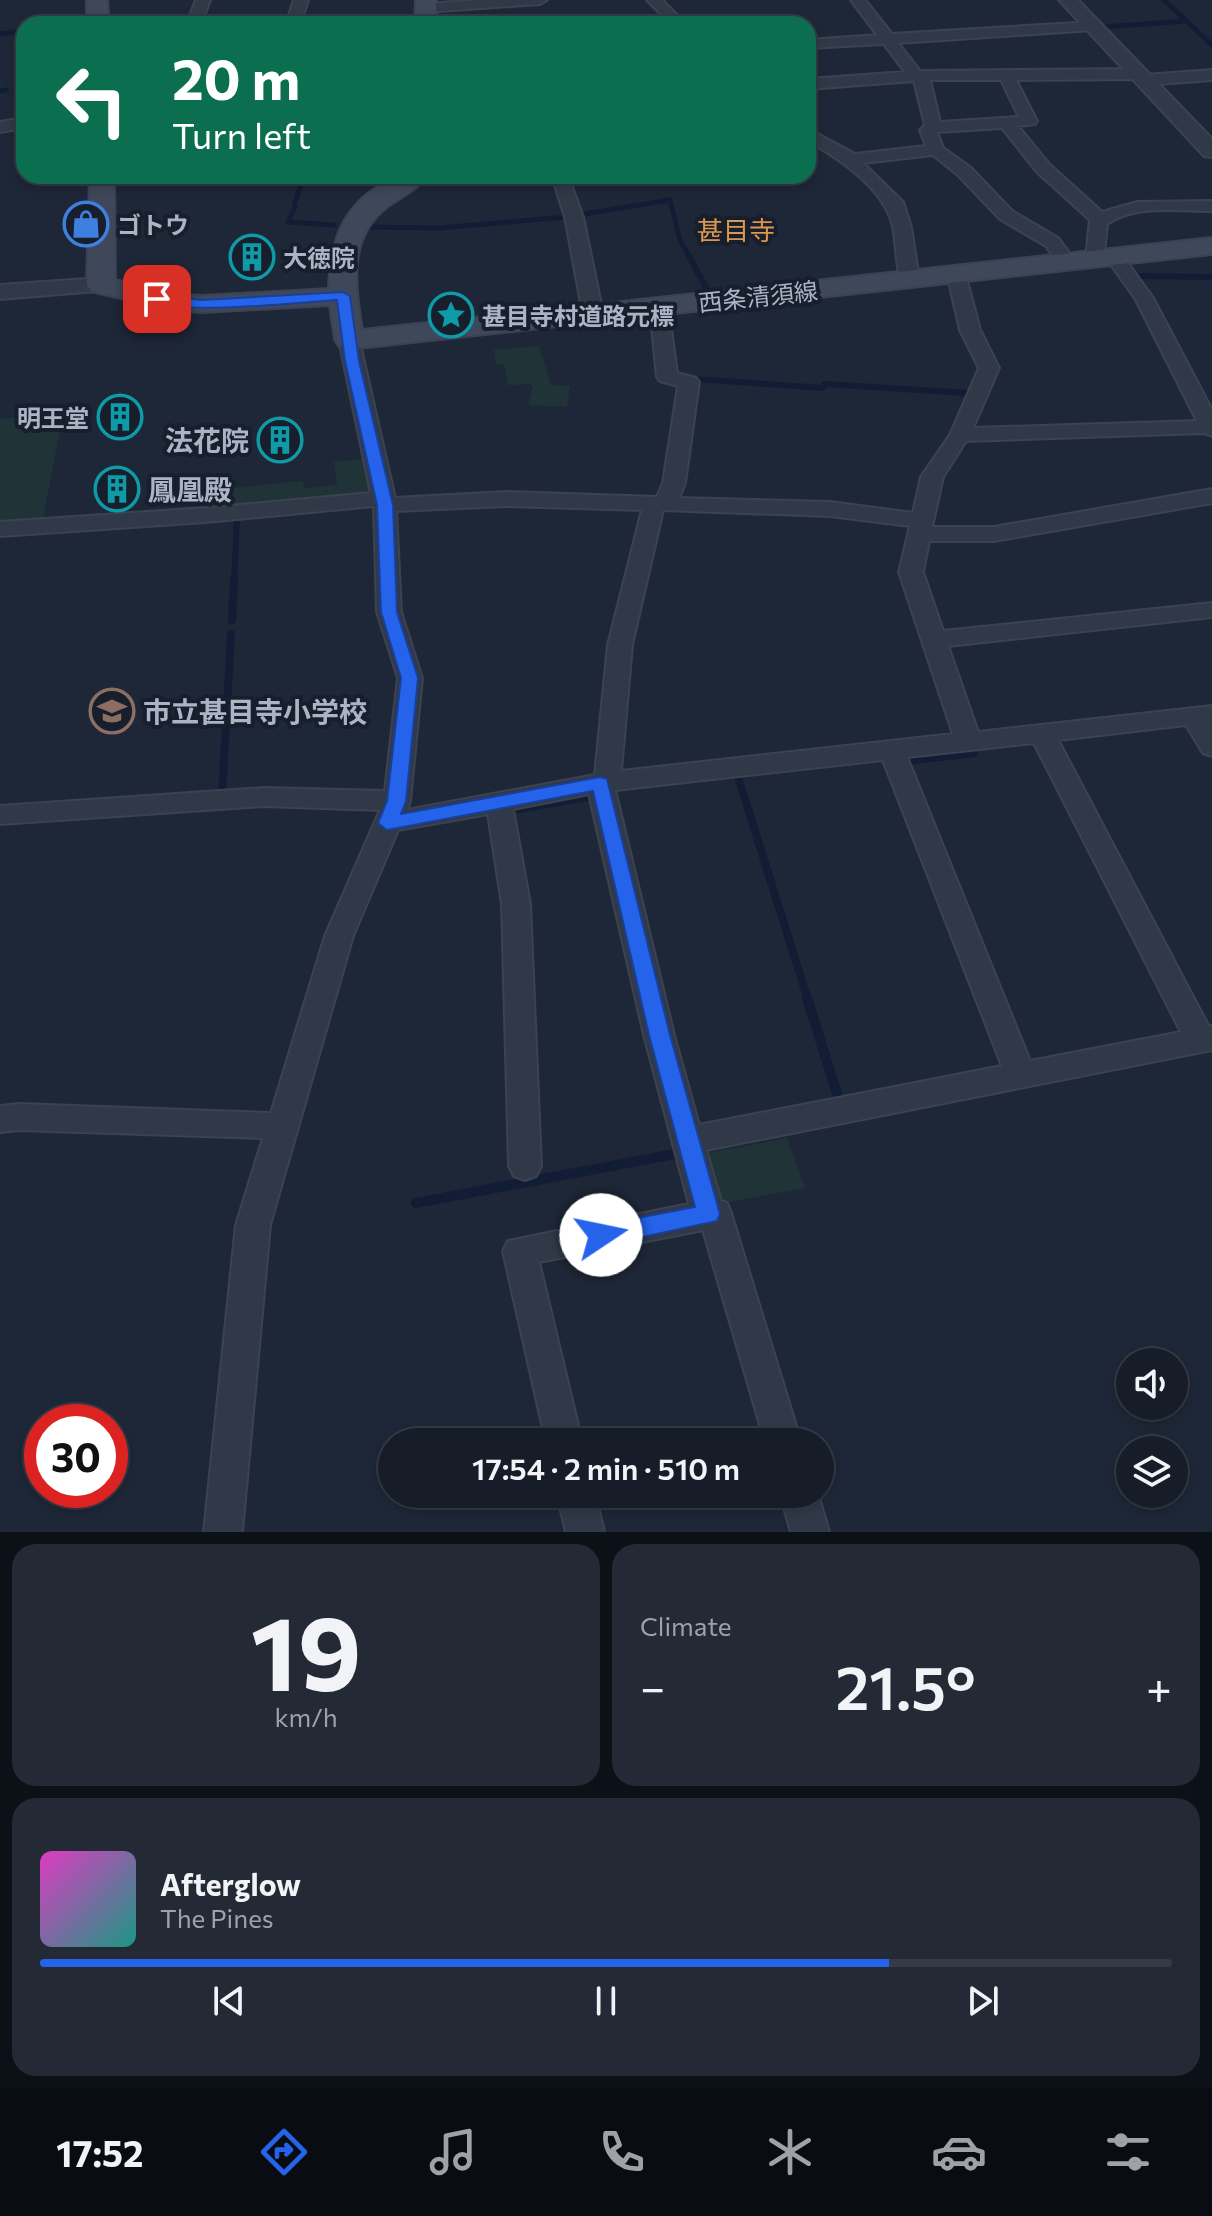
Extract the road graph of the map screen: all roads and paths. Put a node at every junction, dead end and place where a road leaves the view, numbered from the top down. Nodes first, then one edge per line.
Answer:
1 (540, 0) edge
2 (654, 0) edge
3 (858, 0) edge
4 (1068, 0) edge
5 (426, 11) edge
6 (671, 16) edge
7 (1093, 26) junction
8 (888, 39) junction
9 (816, 44) edge
10 (1006, 75) junction
11 (1212, 75) edge
12 (918, 76) junction
13 (1142, 77) junction
14 (816, 83) edge
15 (1006, 122) junction
16 (933, 127) junction
17 (816, 139) edge
18 (936, 150) junction
19 (1212, 151) edge
20 (852, 159) junction
21 (102, 184) edge
22 (403, 184) edge
23 (563, 184) edge
24 (1212, 206) edge
25 (1100, 220) junction
26 (1212, 246) edge
27 (1101, 251) junction
28 (1059, 252) junction
29 (956, 273) junction
30 (910, 279) junction
31 (101, 285) junction
32 (0, 292) edge
33 (343, 296) junction
34 (659, 307) junction
35 (593, 314) junction
36 (349, 340) junction
37 (1211, 429) edge
38 (960, 435) junction
39 (1212, 496) edge
40 (384, 502) junction
41 (660, 504) junction
42 (920, 528) junction
43 (0, 529) edge
44 (1212, 610) edge
45 (934, 640) junction
46 (1203, 716) edge
47 (1042, 734) junction
48 (969, 743) junction
49 (1212, 747) edge
50 (892, 751) junction
51 (604, 783) junction
52 (499, 802) junction
53 (392, 812) junction
54 (0, 815) edge
55 (1207, 1040) edge
56 (1021, 1076) junction
57 (0, 1119) edge
58 (280, 1126) junction
59 (688, 1140) junction
60 (525, 1166) dead end
61 (708, 1214) junction
62 (561, 1428) edge
63 (779, 1428) edge
64 (579, 1508) edge
65 (803, 1508) edge
66 (223, 1532) edge
67 (585, 1532) edge
68 (810, 1532) edge

1 - 5 street
2 - 6 street
3 - 8 street
4 - 7 street
7 - 8 street
7 - 13 street
8 - 9 street
8 - 12 street
10 - 12 street
10 - 13 street
10 - 15 street
11 - 13 street
12 - 14 street
12 - 16 street
13 - 19 street
15 - 16 street
15 - 25 street
16 - 18 street
17 - 20 street
18 - 20 street
18 - 28 street
20 - 30 street
21 - 31 main road
22 - 33 main road
23 - 35 street
24 - 25 street
25 - 27 street
26 - 27 main road, 西条清須線
27 - 28 main road, 西条清須線
27 - 37 street
28 - 29 main road, 西条清須線
29 - 30 main road, 西条清須線
29 - 38 street
30 - 34 main road, 西条清須線
31 - 32 street
31 - 33 main road
33 - 36 main road
34 - 35 main road, 西条清須線
34 - 41 street
35 - 36 main road, 西条清須線
36 - 40 street
37 - 38 street
38 - 42 street
39 - 42 street
40 - 41 street
40 - 43 street
40 - 53 street
41 - 42 street
41 - 51 street
42 - 45 street
44 - 45 street
45 - 48 street
46 - 47 street
46 - 49 street
47 - 48 street
47 - 55 street
48 - 50 street
50 - 51 street
50 - 56 street
51 - 52 street
51 - 59 street
52 - 53 street
52 - 60 street
53 - 54 street
53 - 58 street
55 - 56 street
56 - 59 street
57 - 58 street
58 - 66 street
59 - 61 street
61 - 62 street
61 - 63 street
64 - 67 street
65 - 68 street

